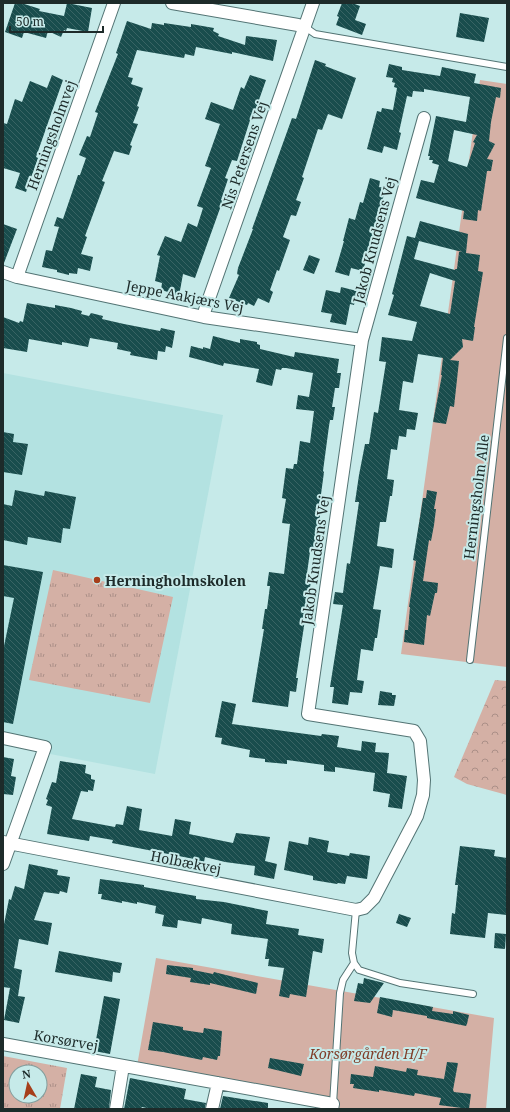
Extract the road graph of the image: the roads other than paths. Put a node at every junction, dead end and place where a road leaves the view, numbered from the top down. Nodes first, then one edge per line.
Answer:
1 (114, 3) edge
2 (172, 3) edge
3 (313, 3) edge
4 (305, 27) junction
5 (507, 66) edge
6 (424, 118) dead end
7 (3, 272) edge
8 (17, 277) junction
9 (204, 317) junction
10 (507, 338) edge
11 (362, 340) junction
12 (470, 660) dead end
13 (3, 738) edge
14 (7, 843) edge
15 (3, 864) edge
16 (360, 909) junction
17 (354, 963) junction
18 (473, 994) dead end
19 (3, 1044) edge
20 (123, 1066) junction
21 (218, 1083) junction
22 (332, 1107) edge
23 (116, 1109) edge
24 (212, 1109) edge

1 - 8 street, Herningsholmvej
2 - 4 street
3 - 4 street, Nis Petersens Vej
4 - 5 lane
4 - 9 street, Nis Petersens Vej
6 - 11 street, Jakob Knudsens Vej
7 - 8 street, Jeppe Aakjærs Vej
8 - 9 street, Jeppe Aakjærs Vej
9 - 11 street, Jeppe Aakjærs Vej
10 - 12 lane, Herningsholm Alle
11 - 16 street, Jakob Knudsens Vej
13 - 14 street
14 - 15 street
14 - 16 street, Holbækvej
16 - 17 lane
17 - 18 lane
17 - 22 lane
19 - 20 street, Korsørvej
20 - 21 street, Korsørvej
20 - 23 street
21 - 22 street, Korsørvej
21 - 24 street

